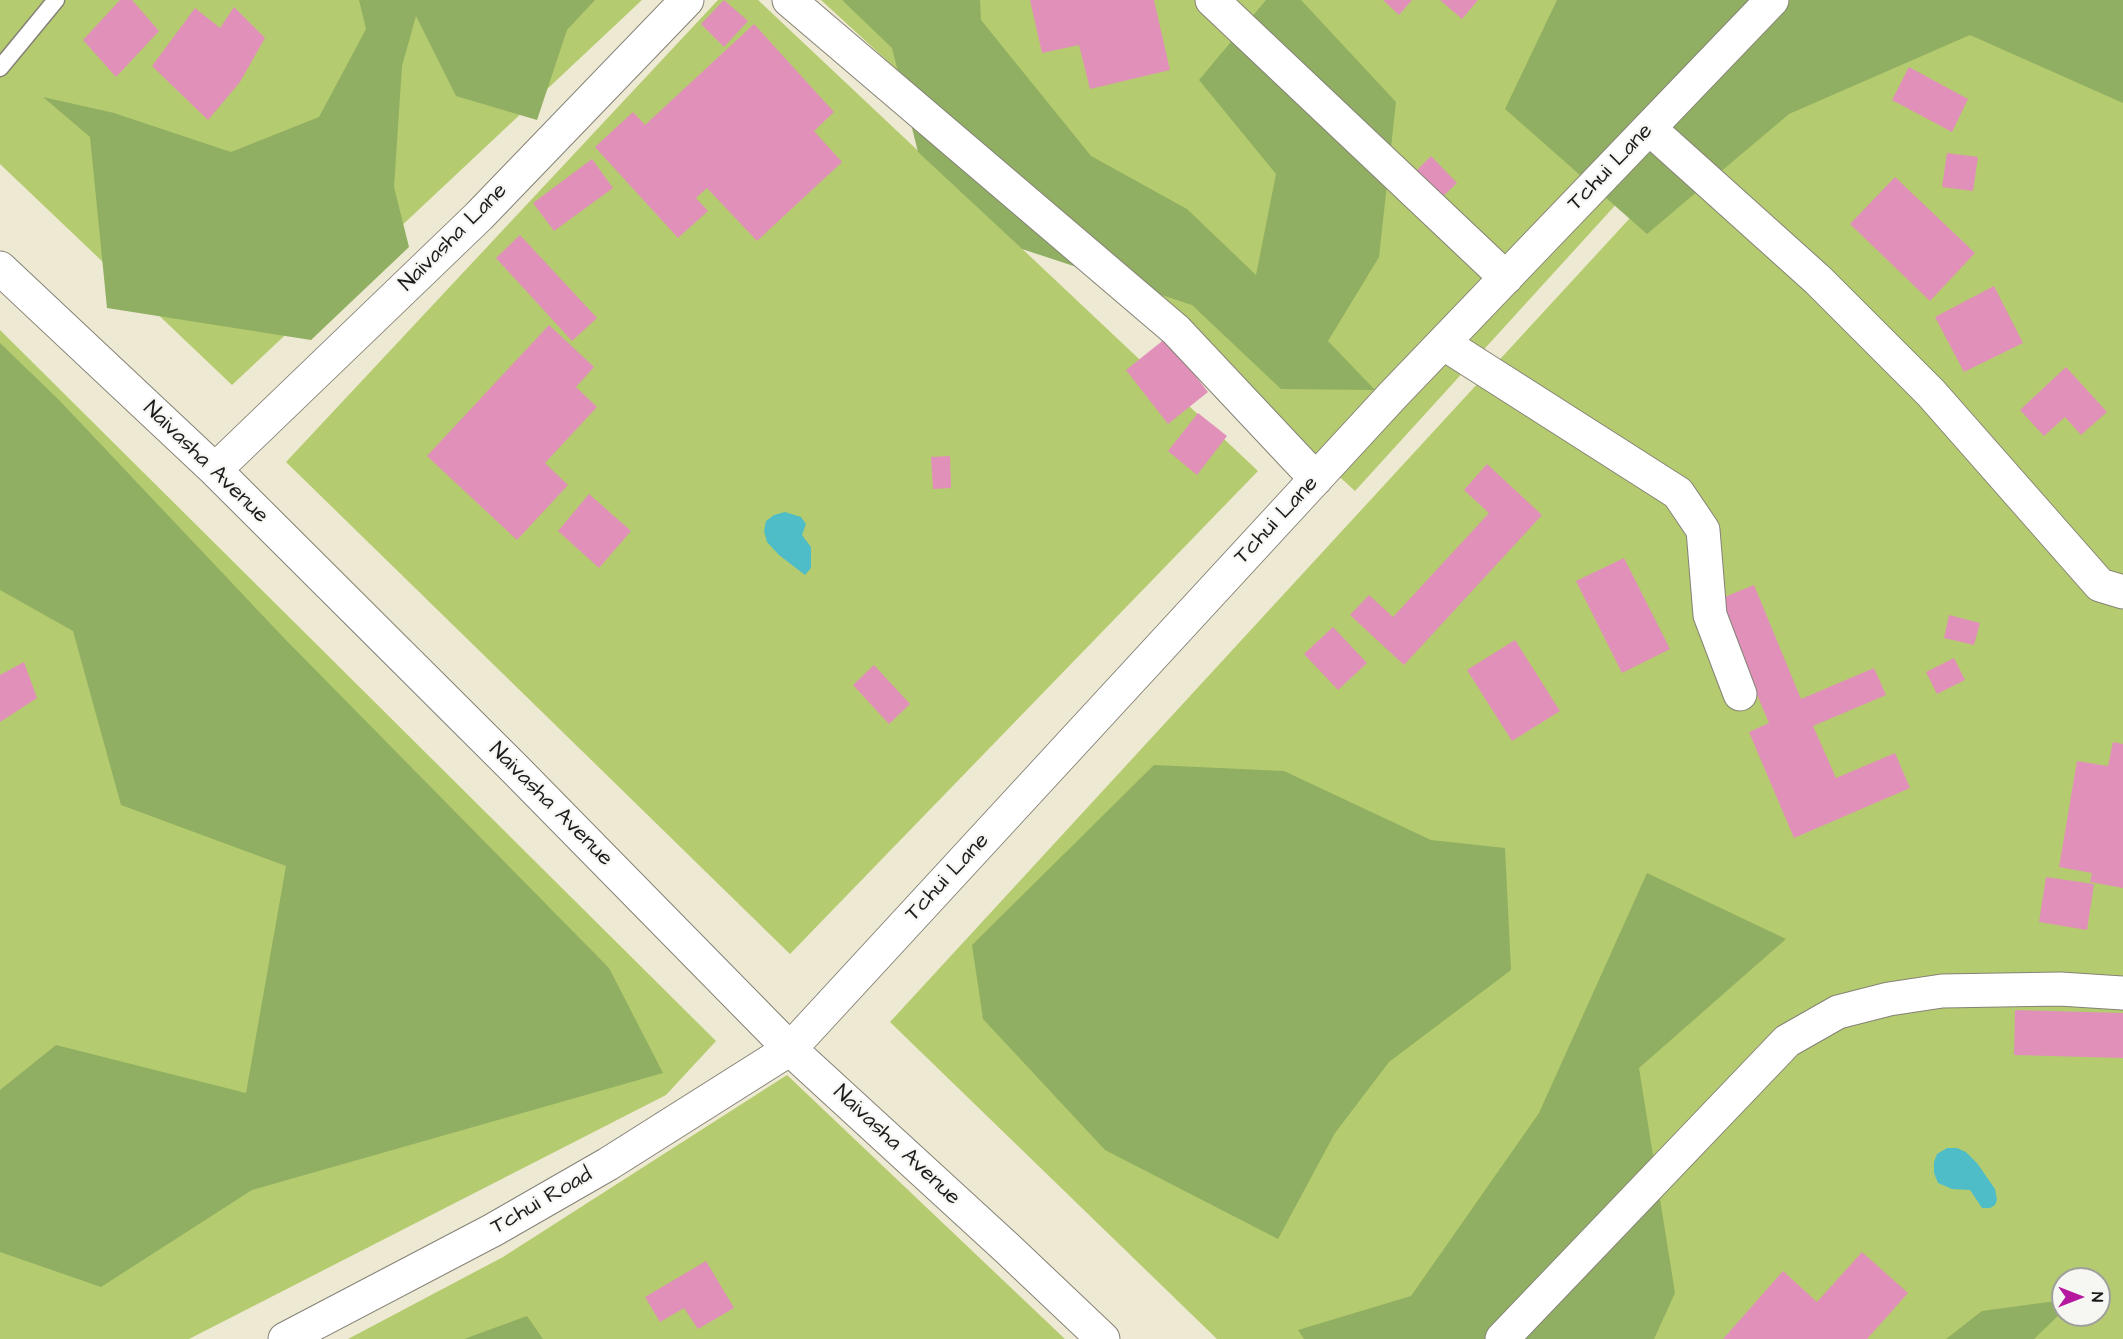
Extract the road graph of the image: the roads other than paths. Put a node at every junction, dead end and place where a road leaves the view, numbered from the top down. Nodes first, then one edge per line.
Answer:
1 (56, 0) edge
2 (687, 0) edge
3 (789, 0) edge
4 (1212, 0) edge
5 (1772, 0) edge
6 (0, 68) edge
7 (1649, 128) junction
8 (0, 268) edge
9 (1506, 278) junction
10 (1443, 344) junction
11 (215, 470) junction
12 (1316, 479) junction
13 (2123, 592) edge
14 (1740, 694) dead end
15 (2123, 993) edge
16 (790, 1049) junction
17 (285, 1339) edge
18 (1103, 1339) edge
19 (1502, 1339) edge

1 - 6 lane
2 - 11 street, Naivasha Lane
3 - 12 street
4 - 9 street
5 - 7 street, Tchui Lane
7 - 9 street, Tchui Lane
7 - 13 street
8 - 11 street, Naivasha Avenue
9 - 10 street, Tchui Lane
10 - 12 street, Tchui Lane
10 - 14 street
11 - 16 street, Naivasha Avenue
12 - 16 street, Tchui Lane
15 - 19 street
16 - 17 street, Tchui Road
16 - 18 street, Naivasha Avenue

